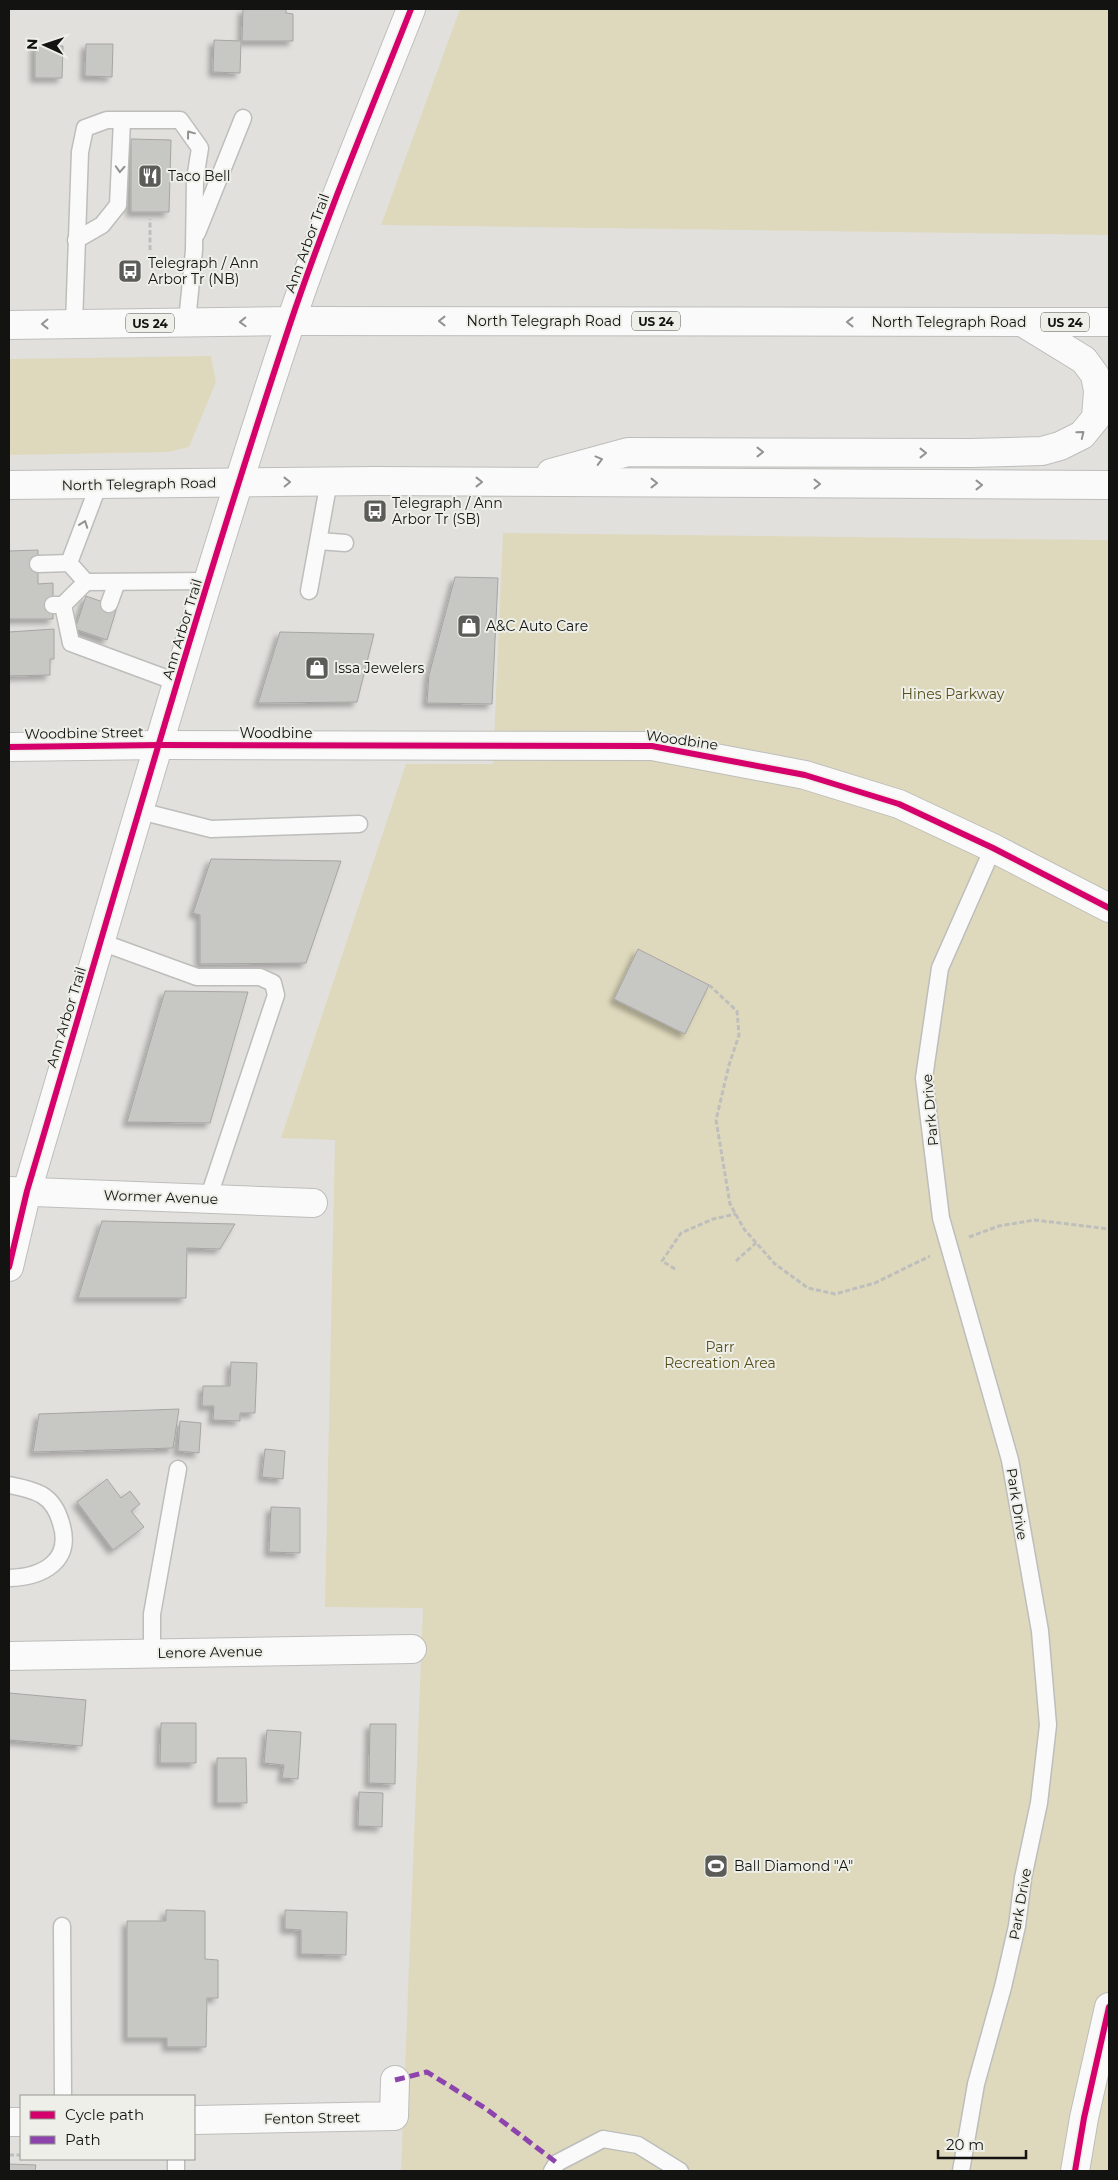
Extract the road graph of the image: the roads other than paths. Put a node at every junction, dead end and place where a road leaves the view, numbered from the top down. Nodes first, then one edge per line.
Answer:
1 (410, 9) edge
2 (243, 118) dead end
3 (122, 121) junction
4 (76, 240) junction
5 (194, 242) junction
6 (292, 321) junction
7 (187, 322) junction
8 (1021, 322) junction
9 (1109, 322) edge
10 (74, 324) junction
11 (9, 325) edge
12 (239, 482) junction
13 (329, 482) junction
14 (518, 482) junction
15 (99, 484) junction
16 (9, 485) edge
17 (1109, 485) edge
18 (319, 541) junction
19 (345, 543) dead end
20 (69, 563) junction
21 (38, 564) dead end
22 (209, 581) junction
23 (86, 582) junction
24 (116, 582) junction
25 (309, 592) dead end
26 (109, 604) dead end
27 (178, 683) junction
28 (160, 744) junction
29 (9, 747) edge
30 (140, 812) junction
31 (359, 824) dead end
32 (993, 848) junction
33 (1109, 908) edge
34 (101, 942) junction
35 (18, 1191) edge
36 (208, 1199) junction
37 (312, 1203) dead end
38 (9, 1267) edge
39 (178, 1468) dead end
40 (9, 1485) edge
41 (9, 1578) edge
42 (412, 1649) dead end
43 (152, 1653) junction
44 (9, 1656) edge
45 (62, 1926) dead end
46 (1109, 2007) edge
47 (395, 2080) dead end
48 (63, 2095) edge
49 (195, 2120) edge
50 (552, 2171) edge
51 (680, 2171) edge
52 (961, 2171) edge
53 (1075, 2171) edge

1 - 6 street, Ann Arbor Trail
2 - 5 lane
3 -> 4 lane
3 - 4 lane
5 -> 3 lane
4 - 10 lane
5 - 7 lane
6 -> 7 street, North Telegraph Road / US 24
8 -> 6 street, North Telegraph Road / US 24
6 - 12 street, Ann Arbor Trail
7 - 10 street, North Telegraph Road / US 24
8 - 9 street, North Telegraph Road / US 24
14 -> 8 street
10 -> 11 street, North Telegraph Road / US 24
12 -> 13 street, North Telegraph Road
12 - 15 street, North Telegraph Road
12 - 22 street, Ann Arbor Trail
13 -> 14 street, North Telegraph Road
13 - 18 lane
14 -> 17 street, North Telegraph Road
15 - 16 street, North Telegraph Road
20 -> 15 lane
18 - 19 lane
18 - 25 lane
20 - 21 lane
20 - 23 lane
22 - 24 lane
22 - 27 street, Ann Arbor Trail
23 - 24 lane
23 - 27 lane
24 - 26 lane
27 - 28 street, Ann Arbor Trail
28 - 29 street, Woodbine Street
28 - 30 street, Ann Arbor Trail
28 - 32 street, Woodbine
30 - 31 lane
30 - 34 street, Ann Arbor Trail
32 - 33 street, Woodbine
32 - 52 lane, Park Drive
34 - 35 street, Ann Arbor Trail
34 - 36 lane
35 - 36 street, Wormer Avenue
35 - 38 street, Ann Arbor Trail
36 - 37 street, Wormer Avenue
39 - 43 lane
40 - 41 lane
42 - 43 street, Lenore Avenue
43 - 44 street, Lenore Avenue
45 - 48 lane
46 - 53 street
47 - 49 street, Fenton Street
50 - 51 lane

